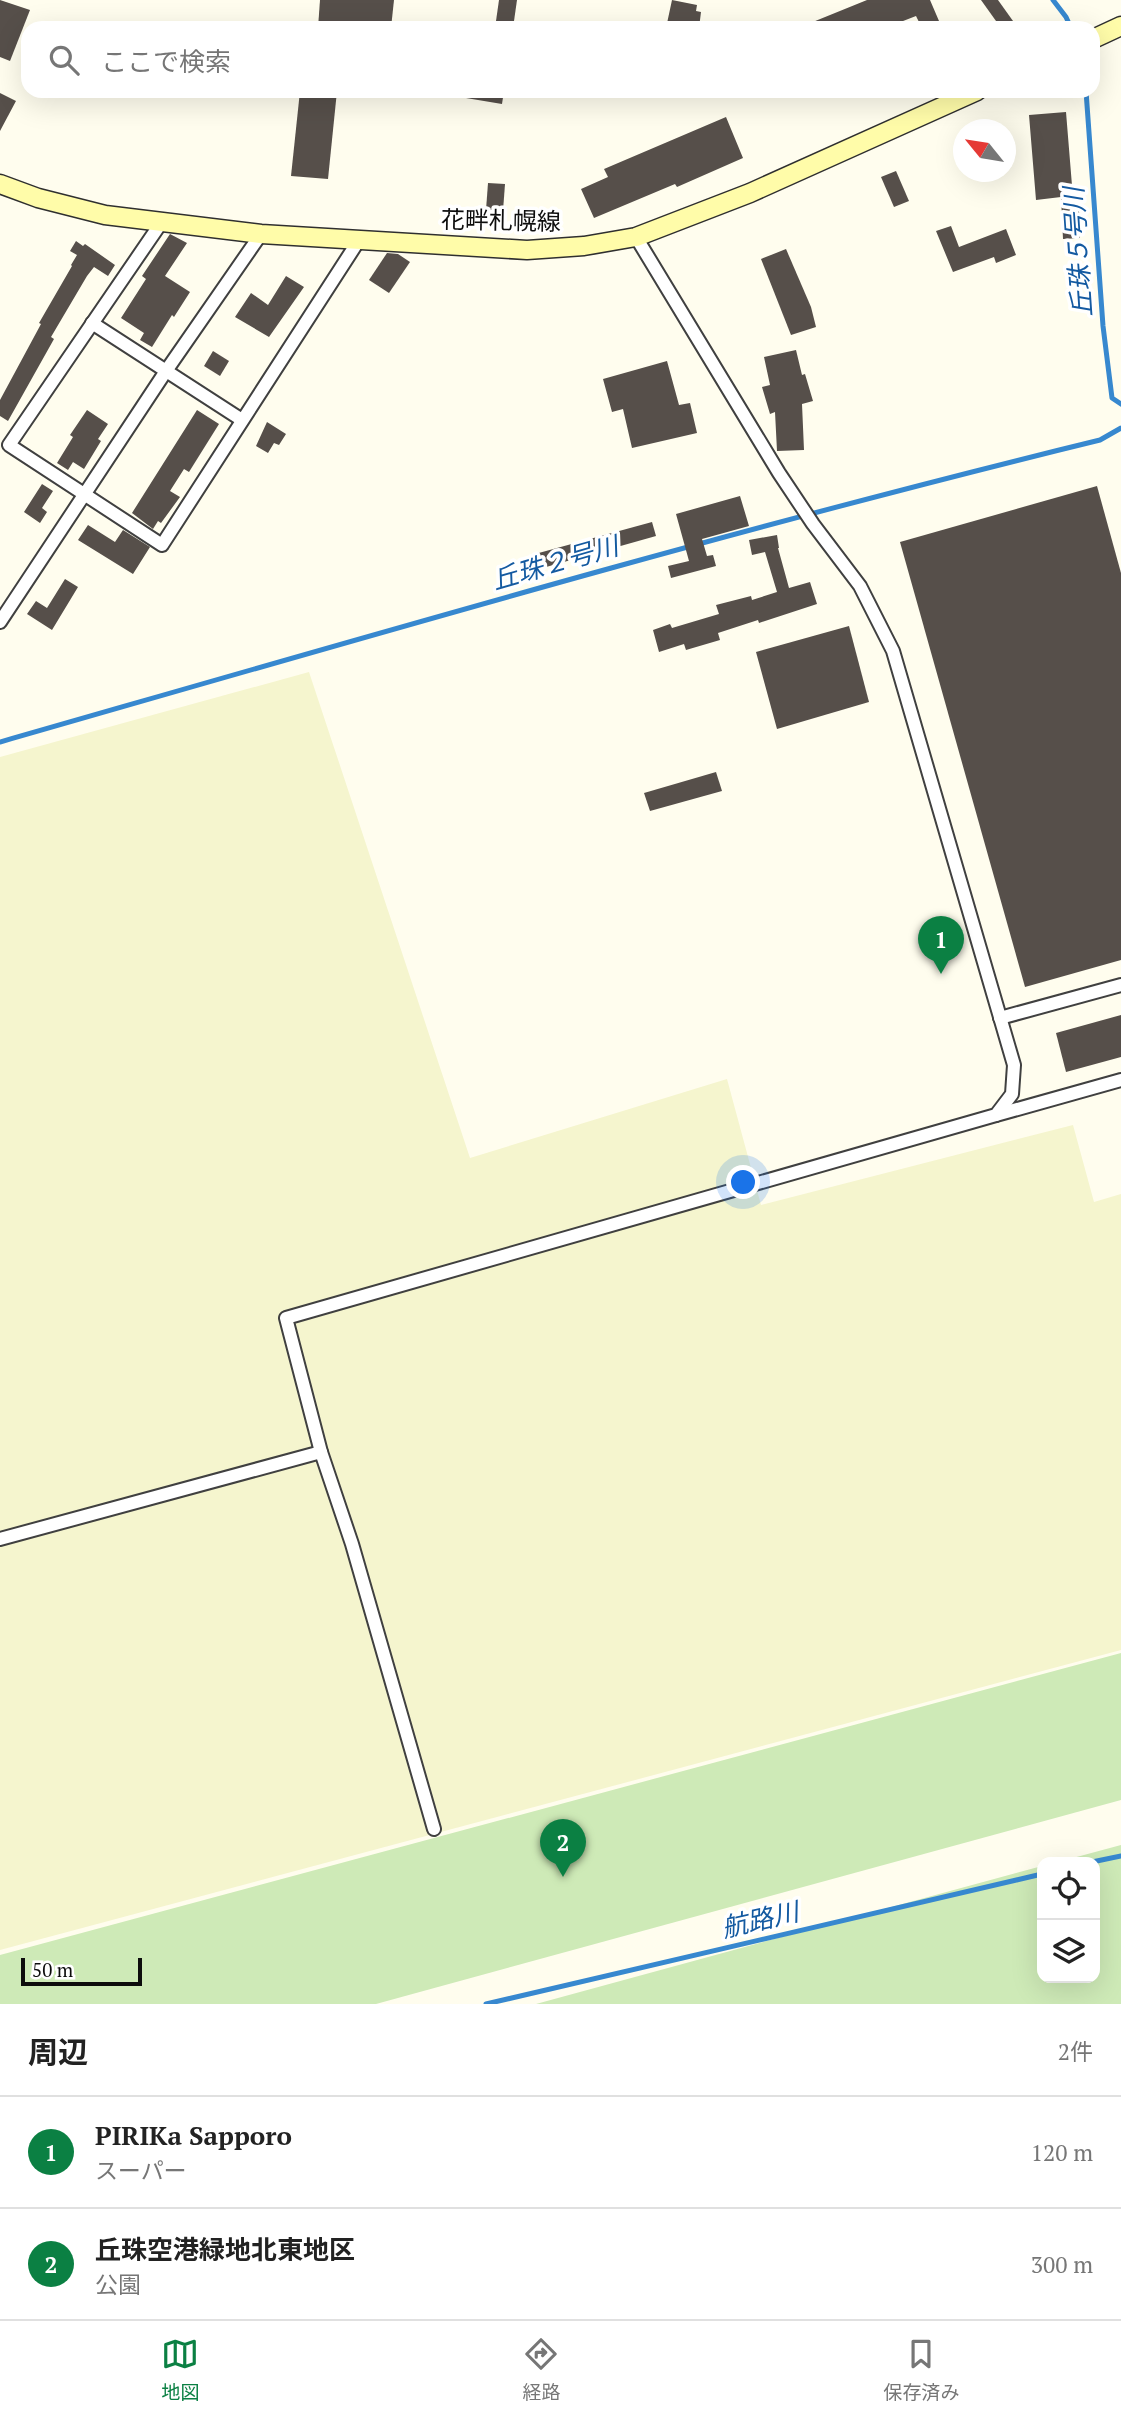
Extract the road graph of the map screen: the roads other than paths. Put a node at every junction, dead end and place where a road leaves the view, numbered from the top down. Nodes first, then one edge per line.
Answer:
1 (1121, 26) edge
2 (1100, 36) edge
3 (961, 98) edge
4 (0, 184) edge
5 (161, 223) junction
6 (261, 234) junction
7 (636, 237) junction
8 (359, 240) junction
9 (92, 323) junction
10 (166, 371) junction
11 (242, 420) junction
12 (84, 494) junction
13 (0, 622) edge
14 (1121, 985) edge
15 (1000, 1018) junction
16 (1121, 1080) edge
17 (996, 1115) junction
18 (321, 1451) junction
19 (0, 1539) edge
20 (433, 1829) dead end

1 - 2 main road
3 - 7 main road, 花畔札幌線
4 - 5 main road, 花畔札幌線
5 - 6 main road, 花畔札幌線
5 - 9 street
6 - 8 main road, 花畔札幌線
6 - 10 street
7 - 8 main road, 花畔札幌線
7 - 15 street
8 - 11 street
9 - 10 street
9 - 12 street
10 - 11 street
10 - 12 street
11 - 12 street
12 - 13 street
14 - 15 street
15 - 17 street
16 - 17 street
17 - 18 street
18 - 19 street
18 - 20 street

